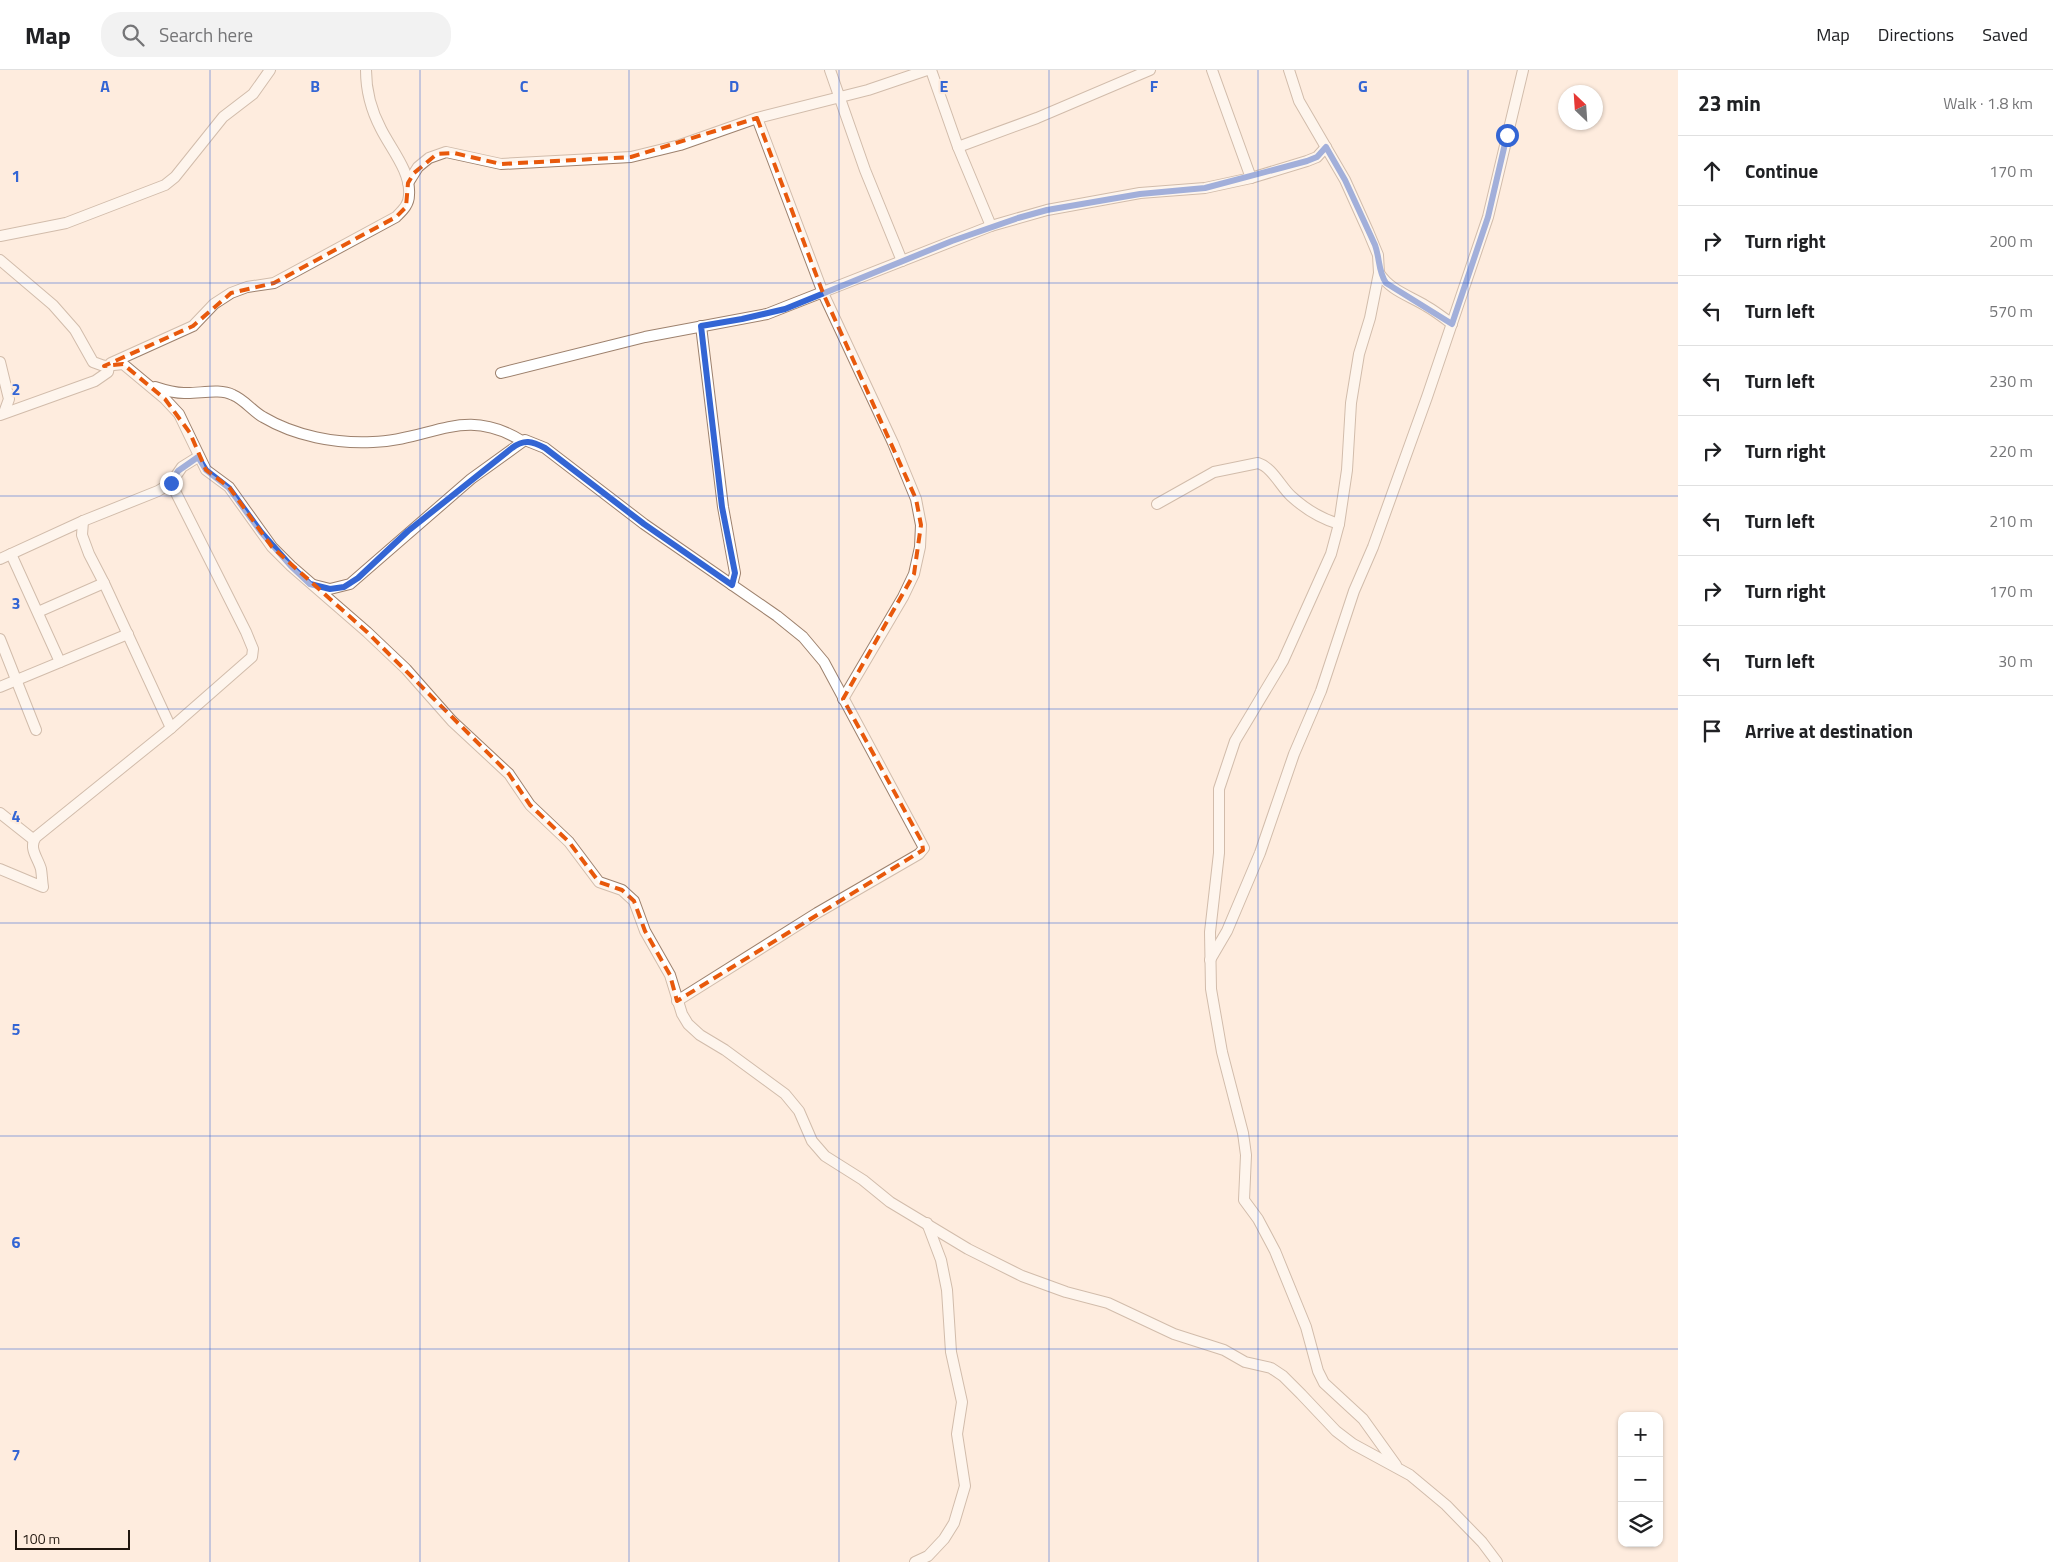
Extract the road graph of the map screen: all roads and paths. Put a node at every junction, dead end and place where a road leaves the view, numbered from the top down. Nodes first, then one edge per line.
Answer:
1 (270, 70) edge
2 (366, 70) edge
3 (830, 70) edge
4 (927, 70) edge
5 (931, 70) edge
6 (1150, 70) edge
7 (1212, 70) edge
8 (1289, 70) edge
9 (1522, 70) edge
10 (840, 97) junction
11 (757, 118) junction
12 (958, 146) junction
13 (1326, 147) junction
14 (1250, 178) junction
15 (408, 182) junction
16 (991, 226) junction
17 (0, 236) edge
18 (1, 261) edge
19 (902, 261) junction
20 (1379, 273) junction
21 (822, 293) junction
22 (1452, 324) junction
23 (701, 326) junction
24 (0, 362) edge
25 (106, 366) junction
26 (501, 373) dead end
27 (148, 385) junction
28 (2, 414) edge
29 (522, 441) junction
30 (198, 457) junction
31 (171, 483) junction
32 (1157, 504) dead end
33 (84, 521) junction
34 (1339, 524) junction
35 (11, 554) junction
36 (0, 559) edge
37 (104, 583) junction
38 (310, 584) junction
39 (732, 585) junction
40 (38, 612) junction
41 (128, 634) junction
42 (0, 639) edge
43 (60, 662) junction
44 (16, 680) junction
45 (0, 687) edge
46 (843, 699) junction
47 (171, 728) junction
48 (36, 730) dead end
49 (0, 813) edge
50 (34, 840) junction
51 (0, 869) edge
52 (1210, 961) junction
53 (677, 1001) junction
54 (927, 1223) junction
55 (1398, 1468) junction
56 (915, 1562) edge
57 (1497, 1562) edge

1 - 17 street
2 - 15 street
3 - 10 street
4 - 10 street
5 - 12 street
6 - 12 street
7 - 14 street
8 - 13 street
9 - 22 street
10 - 11 street
10 - 19 street
11 - 15 street
11 - 21 street
12 - 16 street
13 - 14 street
13 - 20 street
14 - 16 street
15 - 25 street
16 - 19 street
18 - 25 street
19 - 21 street
20 - 22 street
20 - 34 street
21 - 23 street
21 - 46 street
22 - 52 street
23 - 26 street
23 - 39 street
24 - 28 street
25 - 27 street
25 - 28 street
27 - 29 street
27 - 30 street
29 - 38 street
29 - 39 street
30 - 31 street
30 - 38 street
31 - 33 street
31 - 47 street
32 - 34 street
33 - 35 street
33 - 37 street
34 - 52 street
35 - 36 street
35 - 40 street
37 - 40 street
37 - 41 street
38 - 53 street
39 - 46 street
40 - 43 street
41 - 43 street
41 - 47 street
42 - 44 street
43 - 44 street
44 - 45 street
44 - 48 street
46 - 53 street
47 - 50 street
49 - 50 street
50 - 51 street
52 - 55 street
53 - 54 street
54 - 55 street
54 - 56 street
55 - 57 street

